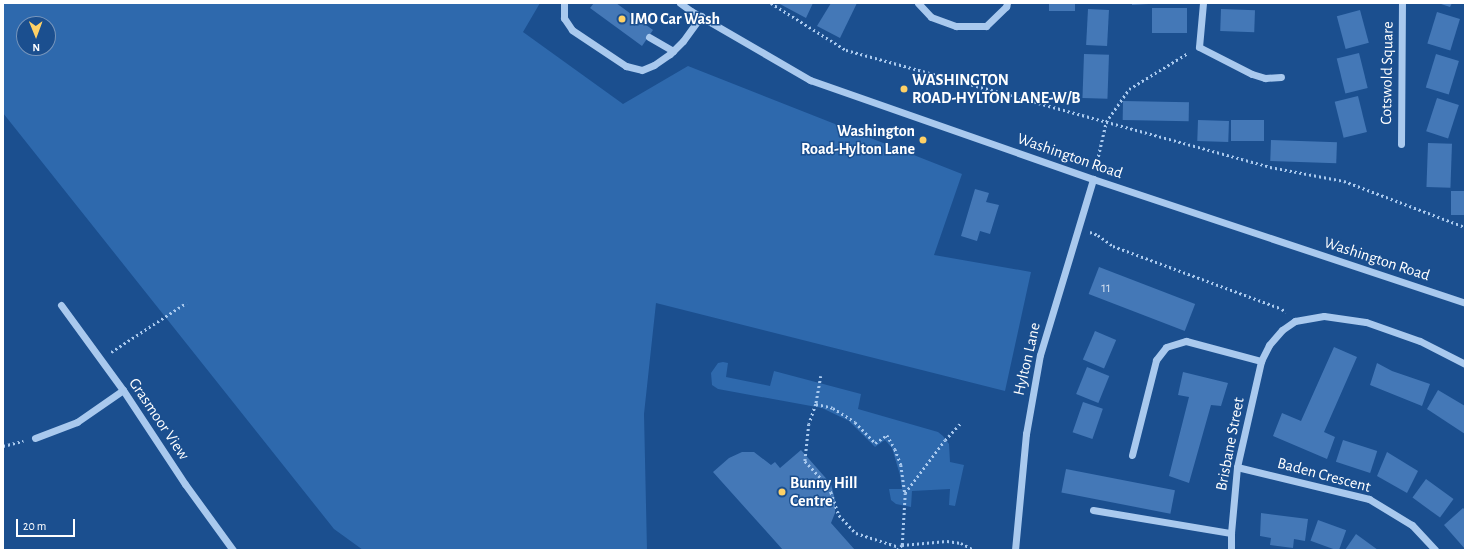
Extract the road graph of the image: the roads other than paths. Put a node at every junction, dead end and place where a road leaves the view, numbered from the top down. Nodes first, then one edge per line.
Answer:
1 (564, 3) edge
2 (680, 3) edge
3 (918, 3) edge
4 (1007, 3) edge
5 (1203, 3) edge
6 (1402, 3) edge
7 (701, 16) junction
8 (649, 37) dead end
9 (673, 51) junction
10 (1281, 77) dead end
11 (1401, 144) dead end
12 (1093, 179) junction
13 (1465, 303) edge
14 (60, 305) dead end
15 (1261, 361) junction
16 (1465, 364) edge
17 (123, 390) junction
18 (35, 438) road end
19 (1132, 455) dead end
20 (1237, 467) junction
21 (1093, 510) dead end
22 (1231, 532) junction
23 (233, 550) edge
24 (1015, 550) edge
25 (1231, 550) edge
26 (1435, 550) edge

1 - 9 street
2 - 7 street, Washington Road
3 - 4 street
5 - 10 street
6 - 11 street, Cotswold Square
7 - 9 street
7 - 12 street, Washington Road
8 - 9 street
12 - 13 street, Washington Road
12 - 24 street, Hylton Lane
14 - 17 street, Grasmoor View
15 - 16 street, Brisbane Street
15 - 19 street
15 - 20 street, Brisbane Street
17 - 18 street
17 - 23 street, Grasmoor View
20 - 22 street, Brisbane Street
20 - 26 street, Baden Crescent
21 - 22 street
22 - 25 street, Brisbane Street

